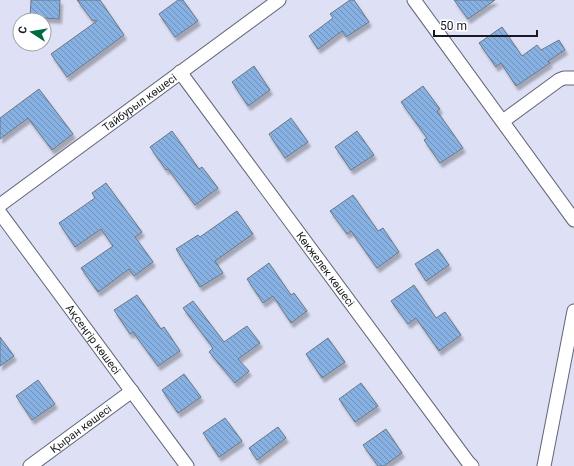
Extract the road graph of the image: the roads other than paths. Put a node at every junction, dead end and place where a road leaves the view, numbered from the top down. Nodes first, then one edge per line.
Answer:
1 (279, 0) edge
2 (414, 0) edge
3 (180, 72) junction
4 (574, 78) edge
5 (503, 121) junction
6 (0, 205) edge
7 (0, 213) edge
8 (574, 220) edge
9 (574, 311) edge
10 (132, 391) junction
11 (30, 466) edge
12 (188, 466) edge
13 (472, 466) edge
14 (544, 466) edge

1 - 3 street, Тайбурыл көшесі
2 - 5 street
3 - 6 street, Тайбурыл көшесі
3 - 13 street, Көкжелек көшесі
4 - 5 street
5 - 8 street
7 - 10 street, Ақсеңгір көшесі
9 - 14 street
10 - 11 street, Қыран көшесі
10 - 12 street, Ақсеңгір көшесі

